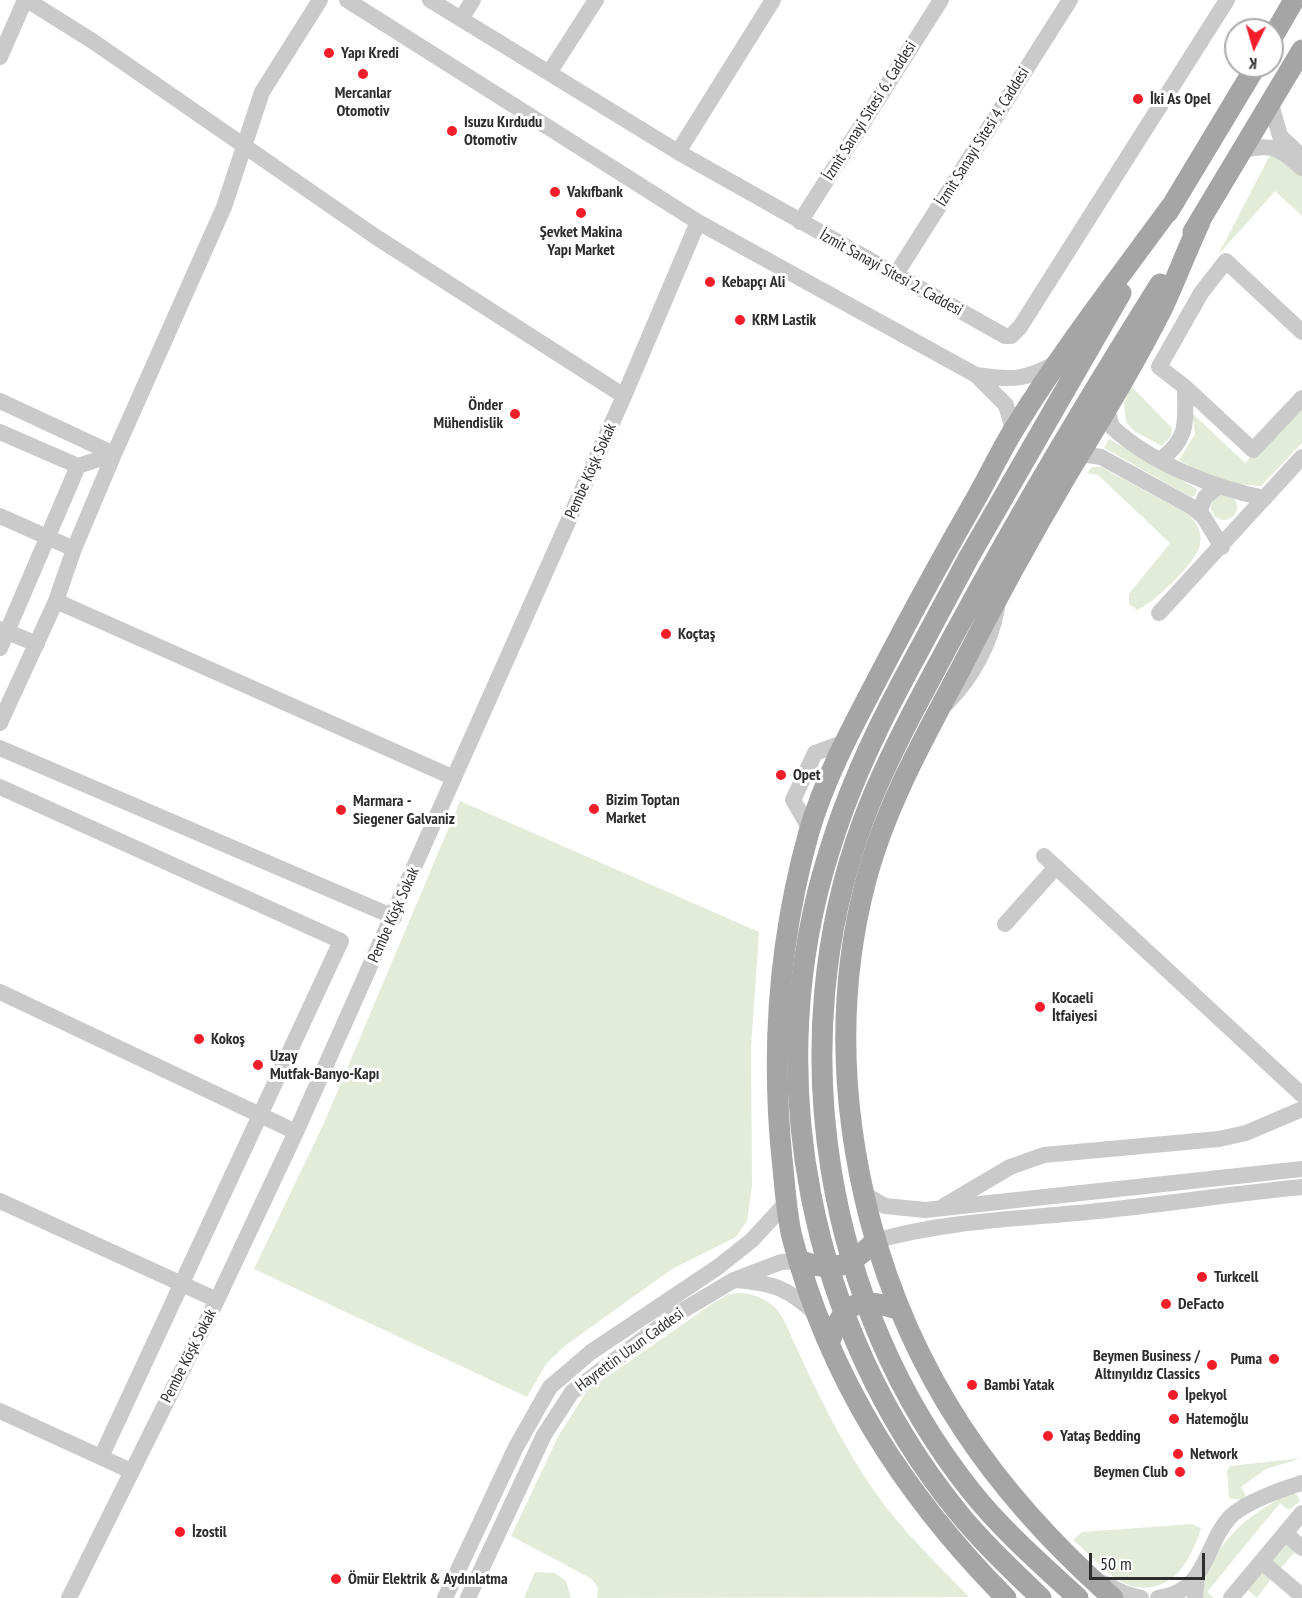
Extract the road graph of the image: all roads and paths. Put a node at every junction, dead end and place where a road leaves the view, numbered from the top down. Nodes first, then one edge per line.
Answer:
1 (26, 0) edge
2 (320, 0) edge
3 (347, 0) edge
4 (430, 0) edge
5 (473, 0) edge
6 (596, 0) edge
7 (773, 0) edge
8 (941, 0) edge
9 (1070, 0) edge
10 (1227, 0) edge
11 (1294, 0) edge
12 (1284, 18) edge
13 (461, 19) junction
14 (1302, 50) edge
15 (0, 57) edge
16 (549, 73) junction
17 (1249, 78) edge
18 (1271, 104) junction
19 (245, 146) junction
20 (1242, 150) junction
21 (678, 152) junction
22 (1302, 157) edge
23 (1302, 168) edge
24 (1174, 201) junction
25 (698, 222) junction
26 (800, 222) junction
27 (1200, 222) junction
28 (896, 274) junction
29 (1302, 332) edge
30 (1056, 363) junction
31 (976, 375) junction
32 (1185, 387) junction
33 (624, 396) junction
34 (1302, 398) edge
35 (0, 401) edge
36 (1107, 409) junction
37 (1013, 430) junction
38 (0, 432) edge
39 (114, 454) junction
40 (1081, 454) junction
41 (1302, 457) edge
42 (1161, 459) junction
43 (78, 466) junction
44 (1219, 486) junction
45 (1265, 498) junction
46 (1199, 513) junction
47 (0, 516) edge
48 (48, 537) junction
49 (1222, 547) junction
50 (74, 549) junction
51 (56, 601) junction
52 (1159, 613) dead end
53 (4, 631) edge
54 (37, 644) junction
55 (0, 648) edge
56 (1, 717) edge
57 (0, 748) edge
58 (452, 777) junction
59 (0, 787) edge
60 (394, 917) junction
61 (1005, 924) dead end
62 (0, 992) edge
63 (1302, 1095) edge
64 (776, 1101) junction
65 (1302, 1110) edge
66 (260, 1114) junction
67 (849, 1116) junction
68 (296, 1132) junction
69 (1302, 1170) edge
70 (1302, 1187) edge
71 (862, 1193) junction
72 (0, 1201) edge
73 (787, 1202) junction
74 (939, 1208) junction
75 (875, 1241) junction
76 (801, 1261) junction
77 (734, 1280) junction
78 (181, 1284) junction
79 (217, 1300) junction
80 (900, 1310) junction
81 (817, 1314) junction
82 (830, 1341) junction
83 (0, 1411) edge
84 (101, 1457) junction
85 (132, 1471) junction
86 (1302, 1483) edge
87 (1302, 1513) edge
88 (1284, 1533) junction
89 (1302, 1548) edge
90 (1262, 1562) junction
91 (1085, 1574) junction
92 (1197, 1576) junction
93 (1239, 1595) edge
94 (1302, 1596) edge
95 (69, 1598) edge
96 (446, 1598) edge
97 (468, 1598) edge
98 (1006, 1598) edge
99 (1041, 1598) edge
100 (1078, 1598) edge
101 (1113, 1598) edge
102 (1141, 1598) edge
103 (1158, 1598) edge
104 (1195, 1598) edge

1 - 15 street
1 - 19 street
2 - 19 street
3 - 25 street
4 - 13 street, İzmit Sanayi Sitesi 2. Caddesi
5 - 13 street
6 - 16 street
7 - 21 street
8 - 26 street, İzmit Sanayi Sitesi 6. Caddesi
9 - 28 street, İzmit Sanayi Sitesi 4. Caddesi
10 - 28 street, İzmit Sanayi Sitesi 2. Caddesi
11 - 12 main road
13 - 16 street, İzmit Sanayi Sitesi 2. Caddesi
14 - 18 main road
16 - 21 street, İzmit Sanayi Sitesi 2. Caddesi
17 - 24 main road
18 - 20 main road
18 - 22 street
19 - 33 street
19 - 39 street
20 - 23 street
20 - 27 main road
21 - 26 street, İzmit Sanayi Sitesi 2. Caddesi
24 - 30 main road
24 - 99 main road, bridge
25 - 31 street
25 - 33 street, Pembe Köşk Sokak
26 - 28 street, İzmit Sanayi Sitesi 2. Caddesi
27 - 36 main road
27 - 100 main road, bridge
29 - 32 street
30 - 31 street
30 - 37 main road
31 - 37 street
32 - 34 street
32 - 42 street
33 - 58 street, Pembe Köşk Sokak
35 - 39 street
36 - 40 main road
36 - 42 street
37 - 64 main road
38 - 43 street
39 - 43 street
39 - 50 street
40 - 46 street
40 - 67 main road
41 - 45 street
42 - 44 street
43 - 48 street
44 - 45 street
44 - 46 street
45 - 49 street
46 - 49 street
47 - 48 street
48 - 50 street
48 - 53 street
49 - 52 street
50 - 51 street
51 - 54 street
51 - 58 street
53 - 54 street
53 - 55 street
54 - 56 street
57 - 60 street
58 - 60 street, Pembe Köşk Sokak
59 - 66 street
60 - 68 street, Pembe Köşk Sokak
61 - 63 street
62 - 66 street
64 - 67 main road
64 - 73 main road
65 - 74 street
66 - 68 street
66 - 78 street
67 - 71 main road
68 - 79 street, Pembe Köşk Sokak
69 - 74 street
70 - 75 street
71 - 73 main road
71 - 74 street
71 - 75 main road
72 - 78 street
73 - 76 main road
73 - 96 street
75 - 76 main road
75 - 80 main road
76 - 77 street, Hayrettin Uzun Caddesi
76 - 81 main road
77 - 81 street
77 - 97 street, Hayrettin Uzun Caddesi
78 - 79 street
78 - 84 street
79 - 85 street, Pembe Köşk Sokak
80 - 82 main road
80 - 91 main road
81 - 82 main road
82 - 98 main road
83 - 84 street
84 - 85 street
85 - 95 street, Pembe Köşk Sokak
86 - 92 street
87 - 88 street
88 - 89 street
88 - 90 street
90 - 93 street
90 - 94 street
91 - 101 main road
91 - 102 street
92 - 103 street
92 - 104 street

